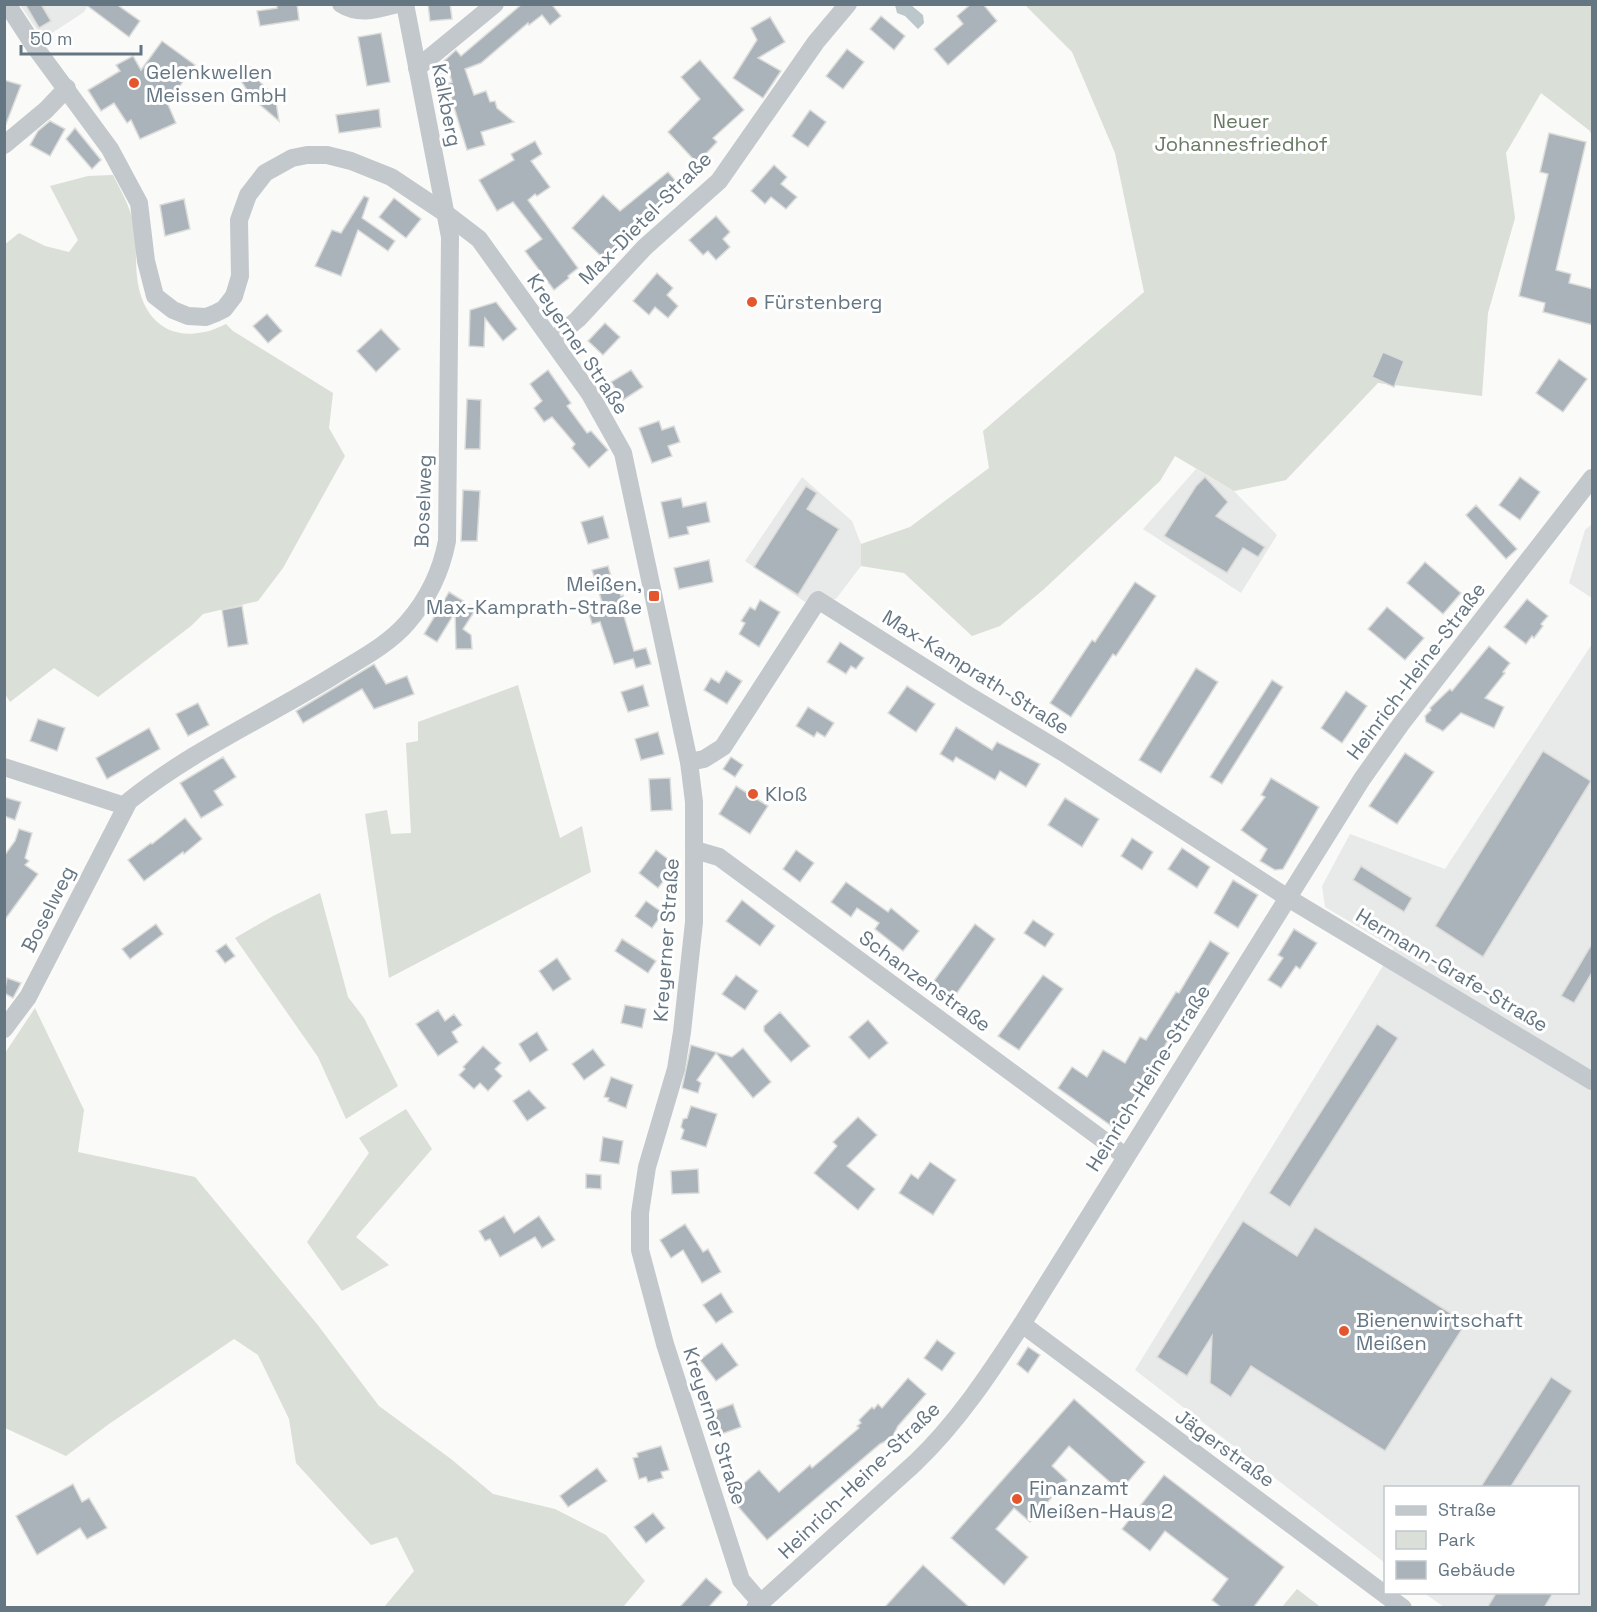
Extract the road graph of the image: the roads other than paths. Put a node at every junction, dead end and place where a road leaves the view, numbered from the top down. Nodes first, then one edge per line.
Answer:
1 (7, 4) edge
2 (341, 4) edge
3 (397, 4) edge
4 (405, 4) edge
5 (495, 4) edge
6 (848, 4) edge
7 (417, 68) junction
8 (67, 88) junction
9 (4, 145) edge
10 (445, 213) junction
11 (552, 341) junction
12 (1593, 478) edge
13 (689, 762) junction
14 (4, 767) edge
15 (125, 806) junction
16 (695, 850) junction
17 (1288, 898) junction
18 (4, 1029) edge
19 (1593, 1081) edge
20 (1125, 1156) junction
21 (1022, 1324) junction
22 (759, 1606) edge
23 (1402, 1608) edge

1 - 8 street, Kreyerner Straße
2 - 3 street
4 - 7 street, Kalkberg
5 - 7 street
6 - 11 street, Max-Dietel-Straße
7 - 10 street, Kalkberg
8 - 9 street
8 - 10 street, Kreyerner Straße
10 - 11 street, Kreyerner Straße
10 - 15 street, Boselweg
11 - 13 street, Kreyerner Straße
12 - 17 street, Heinrich-Heine-Straße
13 - 16 street, Kreyerner Straße
13 - 17 street, Max-Kamprath-Straße
14 - 15 street
15 - 18 street, Boselweg
16 - 20 street, Schanzenstraße
16 - 22 street, Kreyerner Straße
17 - 19 street, Hermann-Grafe-Straße
17 - 20 street, Heinrich-Heine-Straße
20 - 21 street, Heinrich-Heine-Straße
21 - 22 street, Heinrich-Heine-Straße
21 - 23 street, Jägerstraße

